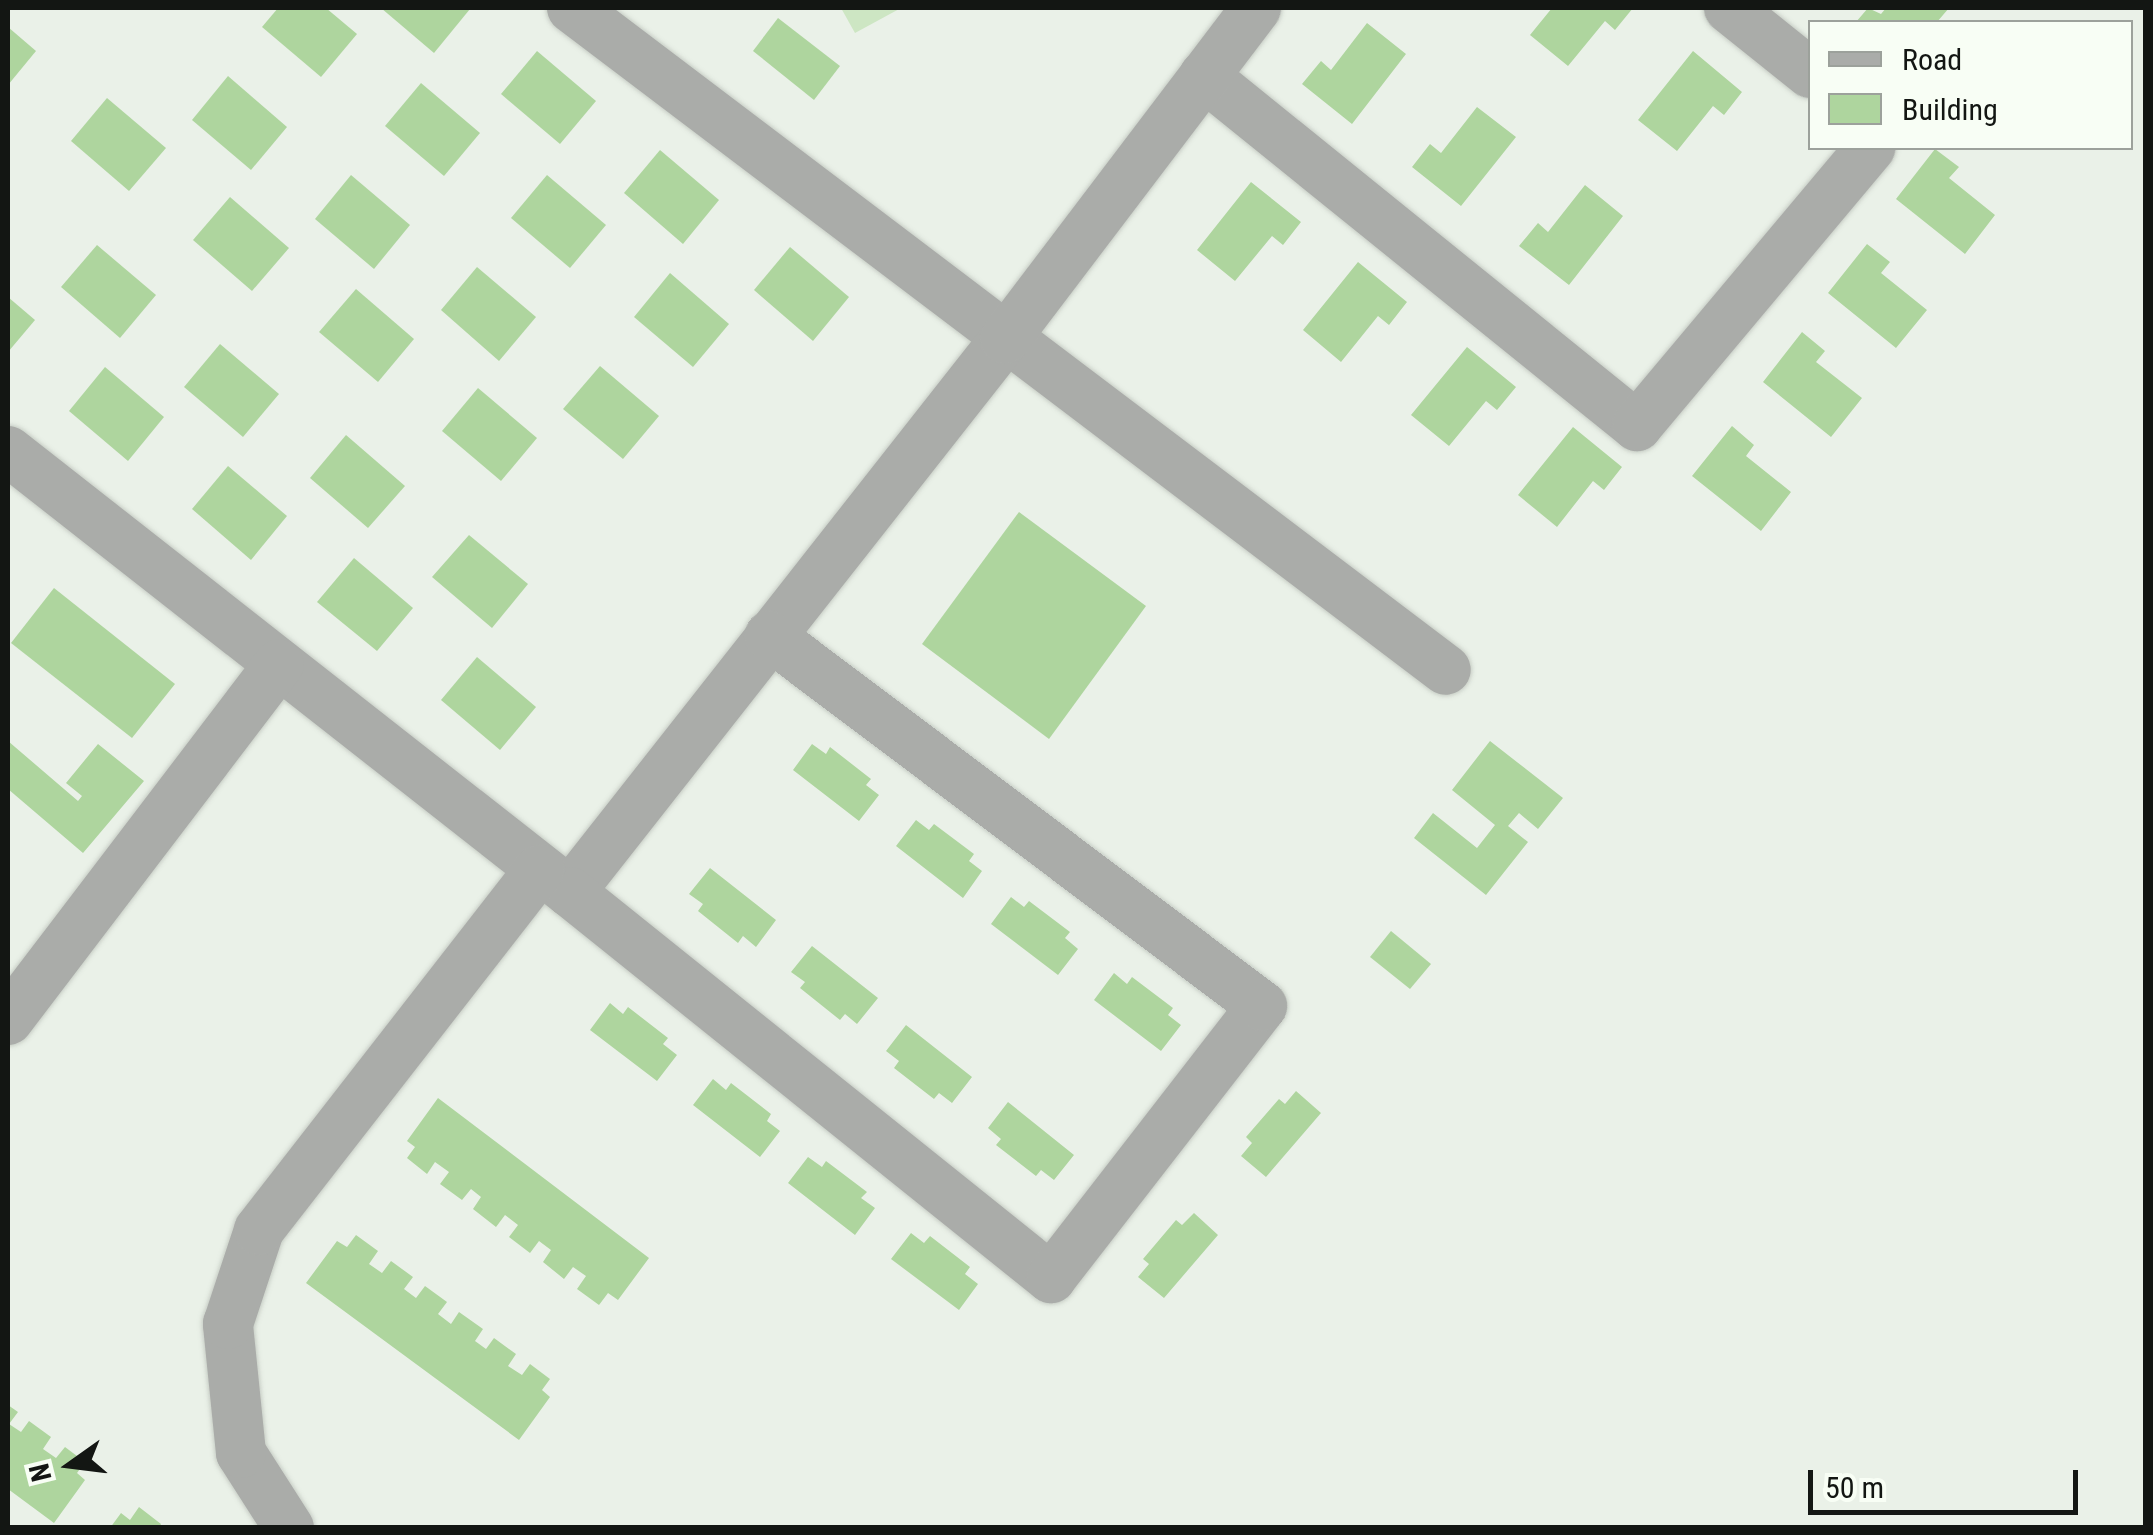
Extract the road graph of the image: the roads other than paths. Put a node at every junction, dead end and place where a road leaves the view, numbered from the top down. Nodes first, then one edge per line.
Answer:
1 (572, 8) edge
2 (1256, 8) edge
3 (1729, 8) edge
4 (1808, 71) edge
5 (1204, 76) junction
6 (1868, 150) edge
7 (1005, 339) junction
8 (8, 451) edge
9 (770, 636) junction
10 (278, 664) junction
11 (1446, 670) dead end
12 (555, 880) junction
13 (8, 1020) edge
14 (290, 1528) edge

1 - 7 lane
2 - 5 lane
3 - 4 lane
5 - 6 lane
5 - 7 lane
7 - 9 lane
7 - 11 lane
8 - 10 lane
9 - 12 lane
9 - 12 lane
10 - 12 lane
10 - 13 lane
12 - 14 lane

